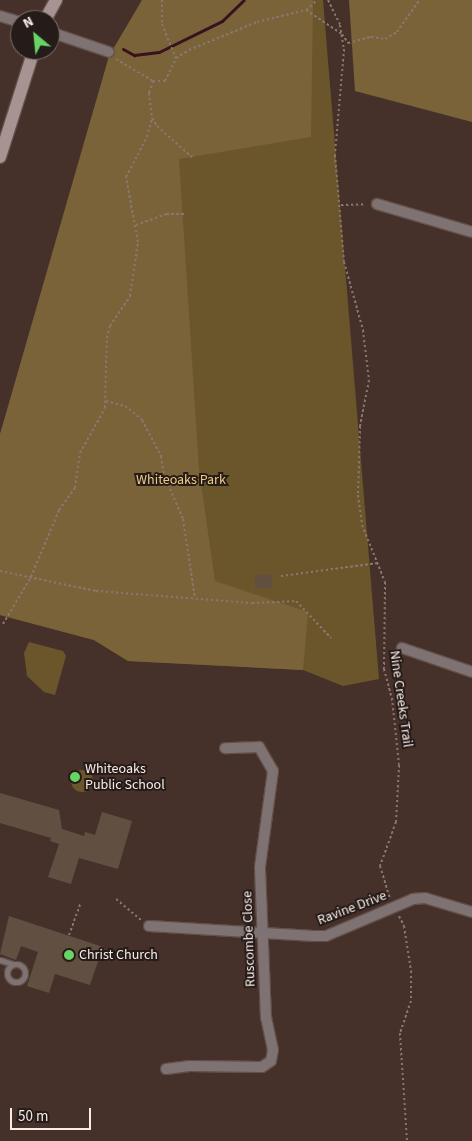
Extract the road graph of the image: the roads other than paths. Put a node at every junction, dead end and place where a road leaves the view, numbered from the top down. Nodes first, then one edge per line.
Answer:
1 (60, 35) edge
2 (109, 52) road end
3 (31, 60) edge
4 (0, 157) edge
5 (377, 204) road end
6 (472, 232) edge
7 (402, 648) dead end
8 (472, 672) edge
9 (225, 748) dead end
10 (472, 912) edge
11 (149, 926) road end
12 (262, 934) junction
13 (0, 960) edge
14 (14, 964) dead end
15 (166, 1069) dead end

1 - 2 street
3 - 4 street
5 - 6 street
7 - 8 street
9 - 12 street, Ruscombe Close
10 - 12 street, Ravine Drive
11 - 12 street, Ravine Drive
12 - 15 street, Ruscombe Close
13 - 14 lane

